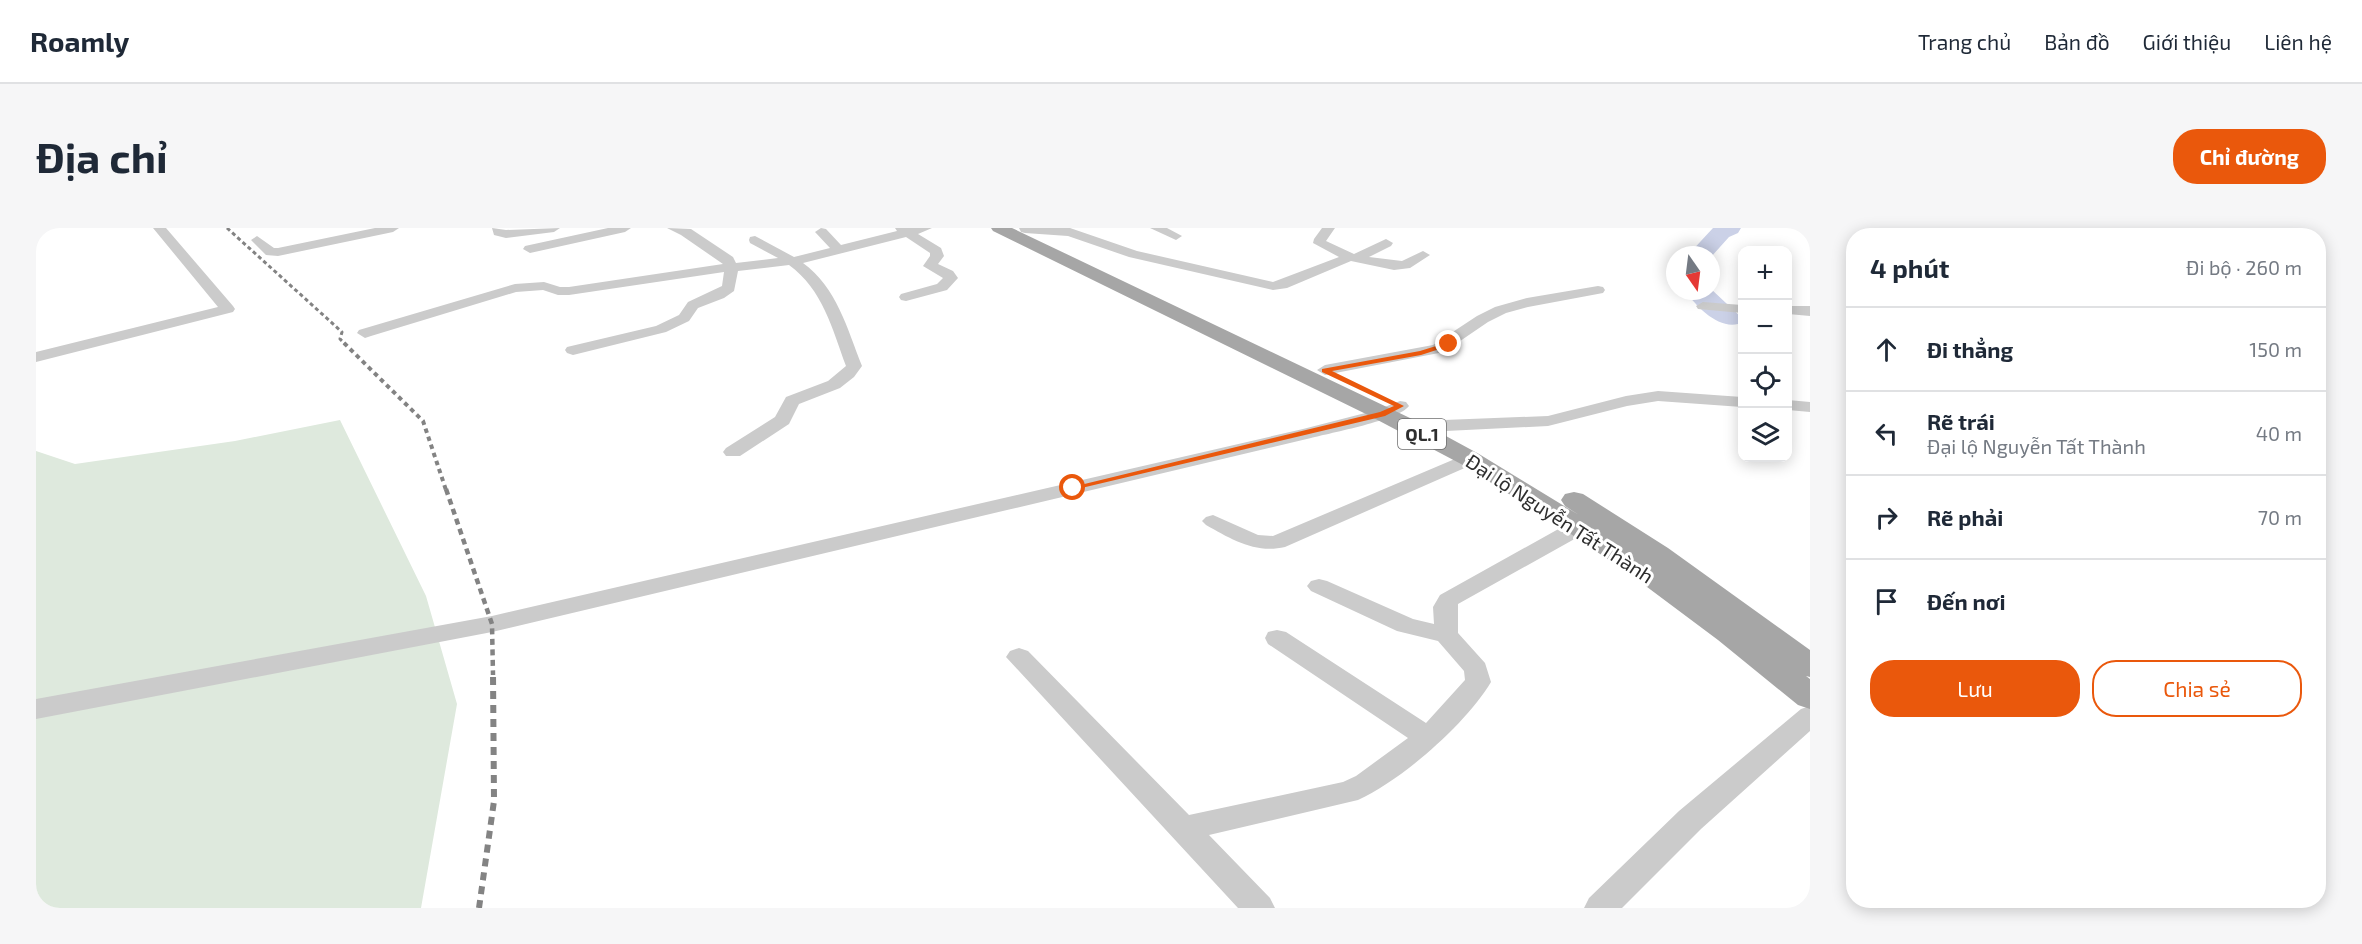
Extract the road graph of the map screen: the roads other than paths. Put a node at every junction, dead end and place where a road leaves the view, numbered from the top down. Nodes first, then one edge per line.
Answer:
1 (159, 228) edge
2 (393, 228) edge
3 (498, 228) edge
4 (554, 228) edge
5 (625, 228) edge
6 (672, 228) edge
7 (926, 228) edge
8 (999, 228) edge
9 (1156, 228) edge
10 (1329, 228) edge
11 (1024, 229) edge
12 (905, 230) edge
13 (821, 232) dead end
14 (1176, 236) dead end
15 (256, 240) dead end
16 (754, 240) dead end
17 (1386, 243) dead end
18 (530, 249) dead end
19 (839, 250) junction
20 (1424, 255) dead end
21 (1353, 257) junction
22 (793, 261) junction
23 (732, 267) junction
24 (1598, 290) dead end
25 (906, 297) dead end
26 (1703, 306) dead end
27 (1736, 308) edge
28 (1792, 310) edge
29 (1810, 311) edge
30 (365, 333) dead end
31 (573, 350) dead end
32 (36, 357) edge
33 (1325, 370) junction
34 (1738, 402) edge
35 (1792, 405) edge
36 (1810, 407) edge
37 (1391, 410) junction
38 (1433, 430) junction
39 (733, 452) dead end
40 (1469, 459) junction
41 (1213, 521) dead end
42 (1579, 527) junction
43 (1319, 586) dead end
44 (1446, 635) junction
45 (1277, 638) dead end
46 (1019, 657) dead end
47 (1810, 666) edge
48 (1810, 697) edge
49 (36, 709) edge
50 (1810, 716) edge
51 (1428, 738) junction
52 (1183, 829) junction
53 (1259, 908) edge
54 (1600, 908) edge

1 - 32 street
2 - 15 street
3 - 4 street
5 - 18 street
6 - 23 street
7 - 12 street
8 - 37 main road, Đại lộ Nguyễn Tất Thành / QL.1
9 - 14 street
10 - 21 street
11 - 21 street
11 - 33 main road, Đại lộ Nguyễn Tất Thành / QL.1
12 - 19 street
12 - 25 street
13 - 19 street
16 - 22 street
17 - 21 street
19 - 22 street
20 - 21 street
22 - 23 street
22 - 39 street
23 - 30 street
23 - 31 street
24 - 33 street
26 - 27 street
28 - 29 street
33 - 37 main road, Đại lộ Nguyễn Tất Thành / QL.1
34 - 38 street
35 - 36 street
37 - 38 main road, Đại lộ Nguyễn Tất Thành / QL.1
37 - 49 street
38 - 40 main road, Đại lộ Nguyễn Tất Thành / QL.1
38 - 47 main road, Đại lộ Nguyễn Tất Thành / QL.1
40 - 41 street
40 - 42 main road, Đại lộ Nguyễn Tất Thành / QL.1
42 - 44 street
42 - 48 main road, Đại lộ Nguyễn Tất Thành / QL.1
43 - 44 street
44 - 51 street
45 - 51 street
46 - 52 street
50 - 54 street
51 - 52 street
52 - 53 street

